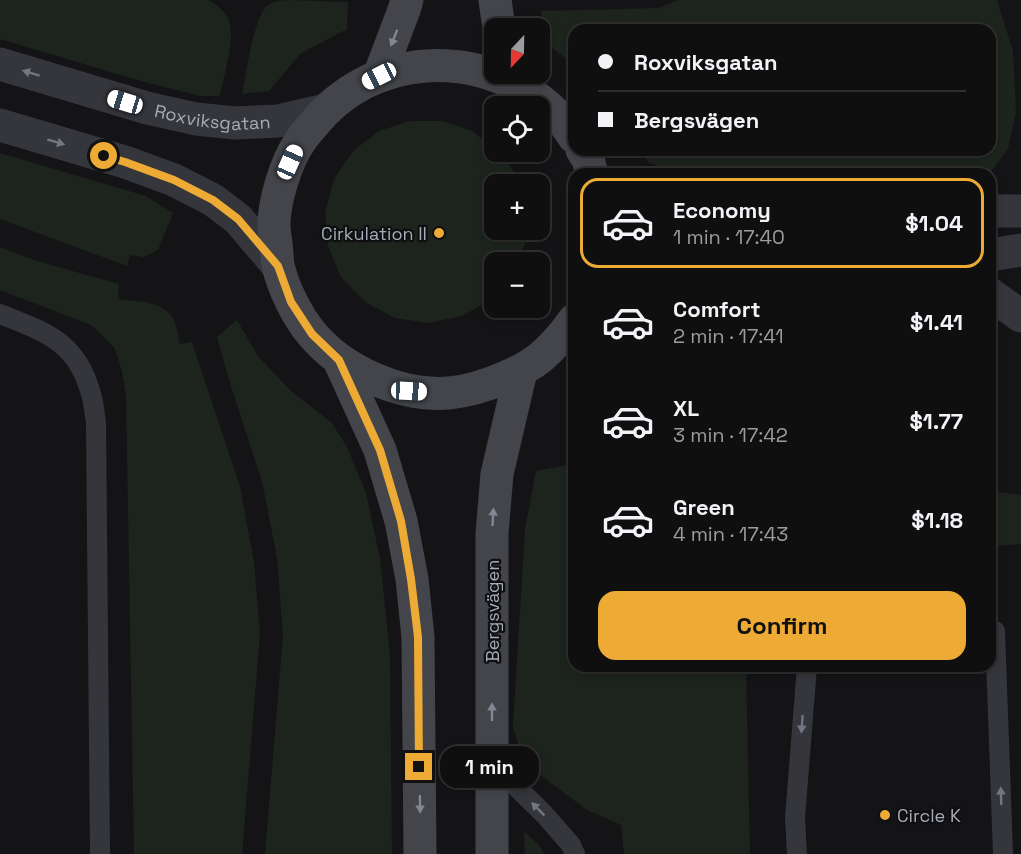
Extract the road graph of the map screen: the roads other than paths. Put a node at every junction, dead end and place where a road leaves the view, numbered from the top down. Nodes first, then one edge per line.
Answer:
1 (407, 0) edge
2 (495, 0) edge
3 (498, 18) edge
4 (0, 64) edge
5 (484, 71) edge
6 (379, 76) junction
7 (518, 84) edge
8 (325, 110) junction
9 (0, 125) edge
10 (568, 131) edge
11 (1021, 211) edge
12 (996, 212) edge
13 (1021, 250) edge
14 (996, 254) edge
15 (278, 266) junction
16 (996, 298) edge
17 (0, 314) edge
18 (1021, 316) edge
19 (568, 333) edge
20 (339, 360) junction
21 (521, 371) junction
22 (996, 659) edge
23 (807, 672) edge
24 (492, 763) junction
25 (100, 854) edge
26 (420, 854) edge
27 (492, 854) edge
28 (575, 854) edge
29 (797, 854) edge
30 (1003, 854) edge

1 -> 6 main road
2 - 3 main road
8 -> 4 street, Roxviksgatan
5 - 6 main road
6 - 8 main road
7 - 10 main road
8 - 15 main road
9 -> 15 street
11 - 12 street
13 - 14 street
15 - 20 main road
16 - 18 street
17 - 25 lane
19 - 21 main road
20 - 21 main road
20 -> 26 main road
24 -> 21 main road, Bergsvägen
30 -> 22 lane
23 -> 29 lane
24 - 27 main road, Bergsvägen
28 -> 24 lane

